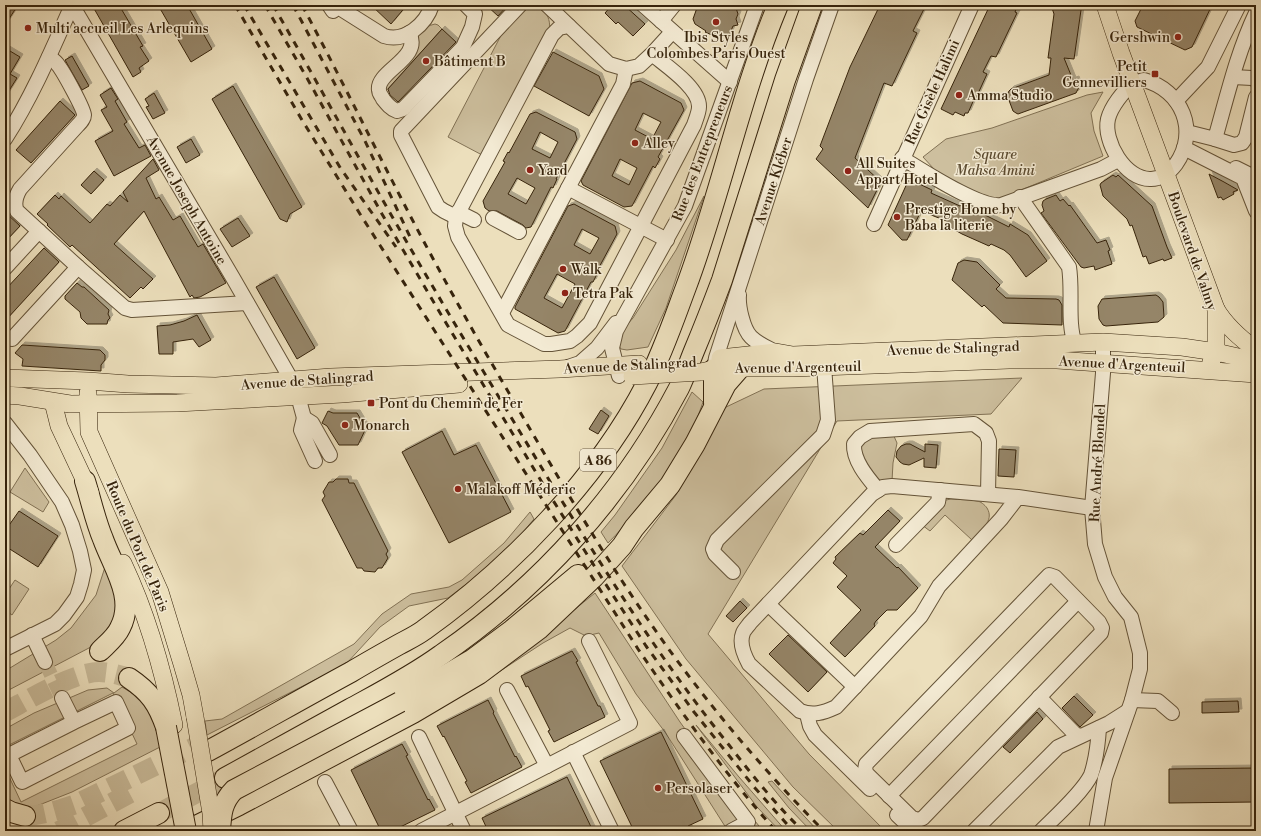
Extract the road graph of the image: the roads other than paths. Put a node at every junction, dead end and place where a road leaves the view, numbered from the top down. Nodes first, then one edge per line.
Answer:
1 (72, 5) edge
2 (432, 5) edge
3 (466, 5) edge
4 (520, 5) edge
5 (547, 5) edge
6 (643, 5) edge
7 (674, 5) edge
8 (757, 5) edge
9 (778, 5) edge
10 (812, 5) edge
11 (832, 5) edge
12 (972, 5) edge
13 (1105, 5) edge
14 (1239, 5) edge
15 (331, 8) edge
16 (1256, 13) edge
17 (661, 21) junction
18 (569, 26) junction
19 (672, 32) junction
20 (409, 33) junction
21 (652, 54) junction
22 (49, 57) junction
23 (626, 69) junction
24 (1256, 80) edge
25 (730, 82) junction
26 (1231, 82) junction
27 (1133, 84) junction
28 (1256, 97) edge
29 (1176, 100) junction
30 (1187, 132) junction
31 (5, 139) edge
32 (1215, 139) junction
33 (1190, 151) junction
34 (902, 158) junction
35 (1118, 160) junction
36 (1166, 174) junction
37 (1256, 178) edge
38 (568, 188) junction
39 (1020, 197) junction
40 (1256, 211) edge
41 (457, 214) junction
42 (493, 218) dead end
43 (474, 220) dead end
44 (874, 224) dead end
45 (641, 227) junction
46 (39, 231) junction
47 (519, 232) dead end
48 (667, 240) junction
49 (78, 267) junction
50 (5, 268) edge
51 (739, 286) junction
52 (635, 297) junction
53 (247, 303) junction
54 (1216, 309) junction
55 (502, 313) junction
56 (12, 339) dead end
57 (1103, 342) junction
58 (1075, 344) junction
59 (776, 352) junction
60 (1216, 352) junction
61 (1104, 362) junction
62 (1253, 364) edge
63 (709, 365) junction
64 (824, 366) junction
65 (740, 368) junction
66 (560, 369) junction
67 (627, 370) junction
68 (1207, 370) junction
69 (5, 378) edge
70 (88, 381) junction
71 (292, 381) junction
72 (5, 395) edge
73 (298, 396) junction
74 (53, 402) junction
75 (88, 404) junction
76 (714, 405) junction
77 (304, 418) junction
78 (5, 423) edge
79 (330, 455) dead end
80 (315, 461) dead end
81 (85, 481) junction
82 (878, 490) junction
83 (940, 490) junction
84 (988, 494) junction
85 (1018, 497) junction
86 (1092, 508) junction
87 (584, 528) junction
88 (634, 528) junction
89 (896, 545) dead end
90 (733, 572) dead end
91 (1078, 601) junction
92 (768, 604) junction
93 (32, 635) junction
94 (589, 641) dead end
95 (5, 649) edge
96 (100, 651) dead end
97 (45, 662) tunnel mouth
98 (129, 678) tunnel mouth
99 (854, 687) junction
100 (507, 690) dead end
101 (62, 698) tunnel mouth
102 (1039, 698) junction
103 (403, 701) junction
104 (1130, 706) junction
105 (807, 714) junction
106 (1172, 714) dead end
107 (74, 722) junction
108 (170, 726) junction
109 (1104, 726) junction
110 (684, 736) dead end
111 (1080, 736) junction
112 (419, 737) dead end
113 (214, 744) tunnel mouth
114 (573, 752) junction
115 (547, 766) junction
116 (225, 778) tunnel mouth
117 (325, 782) dead end
118 (889, 796) junction
119 (5, 809) edge
120 (158, 813) tunnel mouth
121 (455, 813) junction
122 (25, 816) tunnel mouth
123 (751, 826) edge
124 (124, 831) edge
125 (186, 831) edge
126 (212, 831) edge
127 (220, 831) edge
128 (351, 831) edge
129 (421, 831) edge
130 (464, 831) edge
131 (612, 831) edge
132 (731, 831) edge
133 (914, 831) edge
134 (974, 831) edge
135 (1041, 831) edge
136 (1096, 831) edge

1 - 22 street
1 - 53 street, Avenue Joseph Antoine
2 - 20 street
3 - 20 street
4 - 41 street
5 - 18 street
6 - 17 street
7 - 17 street
8 - 25 street, Rue des Entrepreneurs
9 - 113 highway, A 86
10 - 87 highway, A 86
11 - 51 street, Avenue Kléber
12 - 34 street, Rue Gisèle Halimi
13 - 27 main road
14 - 29 street
15 - 20 street
16 - 26 street
17 - 19 street
18 - 23 street
18 - 41 street
19 - 21 street
19 - 25 street
21 - 23 street
21 - 45 street
22 - 31 street
22 - 46 street
23 - 38 street
24 - 26 street
25 - 48 street, Rue des Entrepreneurs
26 - 32 street
27 - 29 street
27 - 35 street
27 - 36 main road, Boulevard de Valmy
28 - 32 street
29 - 30 street
30 - 32 street
30 - 33 street
33 - 36 street
33 - 37 street
33 - 40 street
34 - 39 street
34 - 44 street, Rue Gisèle Halimi
35 - 36 street
35 - 39 street
36 - 54 main road, Boulevard de Valmy
38 - 45 street
38 - 55 street
39 - 58 street
41 - 43 street
41 - 55 street
42 - 47 street
45 - 48 street
45 - 55 street
46 - 49 street
46 - 50 street
48 - 52 street, Rue des Entrepreneurs
49 - 53 street
49 - 56 street
51 - 59 street
51 - 63 street, Avenue Kléber
52 - 66 street, Rue des Entrepreneurs
52 - 67 street, Rue des Entrepreneurs
53 - 71 street, Avenue Joseph Antoine
54 - 60 main road, Boulevard de Valmy
54 - 62 main road
57 - 58 main road, Avenue de Stalingrad
57 - 60 main road, Avenue de Stalingrad
57 - 61 street, Rue André Blondel
58 - 59 main road, Avenue de Stalingrad
59 - 63 main road, Avenue de Stalingrad
60 - 62 main road, Avenue de Stalingrad
60 - 68 main road, Boulevard de Valmy
61 - 64 main road, Avenue d'Argenteuil
61 - 68 main road, Avenue d'Argenteuil
61 - 86 street, Rue André Blondel
62 - 68 main road, Avenue d'Argenteuil
63 - 65 main road, Avenue d'Argenteuil
63 - 67 main road, Avenue de Stalingrad
63 - 76 highway
64 - 65 main road, Avenue d'Argenteuil
64 - 90 street
65 - 76 highway
66 - 67 main road, Avenue de Stalingrad
66 - 71 main road, Avenue de Stalingrad
67 - 73 main road, Avenue de Stalingrad
69 - 70 main road, Avenue de Stalingrad
70 - 71 main road, Avenue de Stalingrad
70 - 74 main road
70 - 75 main road, Route du Port de Paris
71 - 73 street, Avenue Joseph Antoine
72 - 74 main road, Avenue de Stalingrad
73 - 75 main road, Avenue de Stalingrad
73 - 77 street, Avenue Joseph Antoine
74 - 75 main road, Avenue de Stalingrad
74 - 81 main road, Route du Port de Paris
75 - 126 main road, Route du Port de Paris, bridge
76 - 88 highway
77 - 79 street
77 - 80 street
78 - 93 street
81 - 96 highway
81 - 108 main road, Route du Port de Paris
82 - 83 street
82 - 84 street
82 - 92 street
83 - 84 street
83 - 89 street
84 - 85 street
85 - 86 street
85 - 99 street
86 - 104 street, Rue André Blondel
87 - 103 highway
87 - 116 highway, A 86
88 - 103 highway
88 - 125 highway
91 - 102 street
91 - 118 street
91 - 118 street
92 - 99 street
92 - 105 street
93 - 95 street
93 - 97 street
94 - 114 street
98 - 108 highway
99 - 105 street
100 - 115 street
101 - 107 street
102 - 111 street
102 - 118 street
103 - 127 highway, bridge
104 - 106 street
104 - 109 street
104 - 136 street, Rue André Blondel
105 - 133 street
107 - 107 street
108 - 125 highway, bridge
109 - 111 street
109 - 135 street
110 - 123 street
111 - 134 street
112 - 121 street
114 - 115 street
114 - 131 street
115 - 121 street
117 - 128 street
119 - 122 highway
120 - 124 highway
121 - 129 street
121 - 130 street
123 - 132 street

